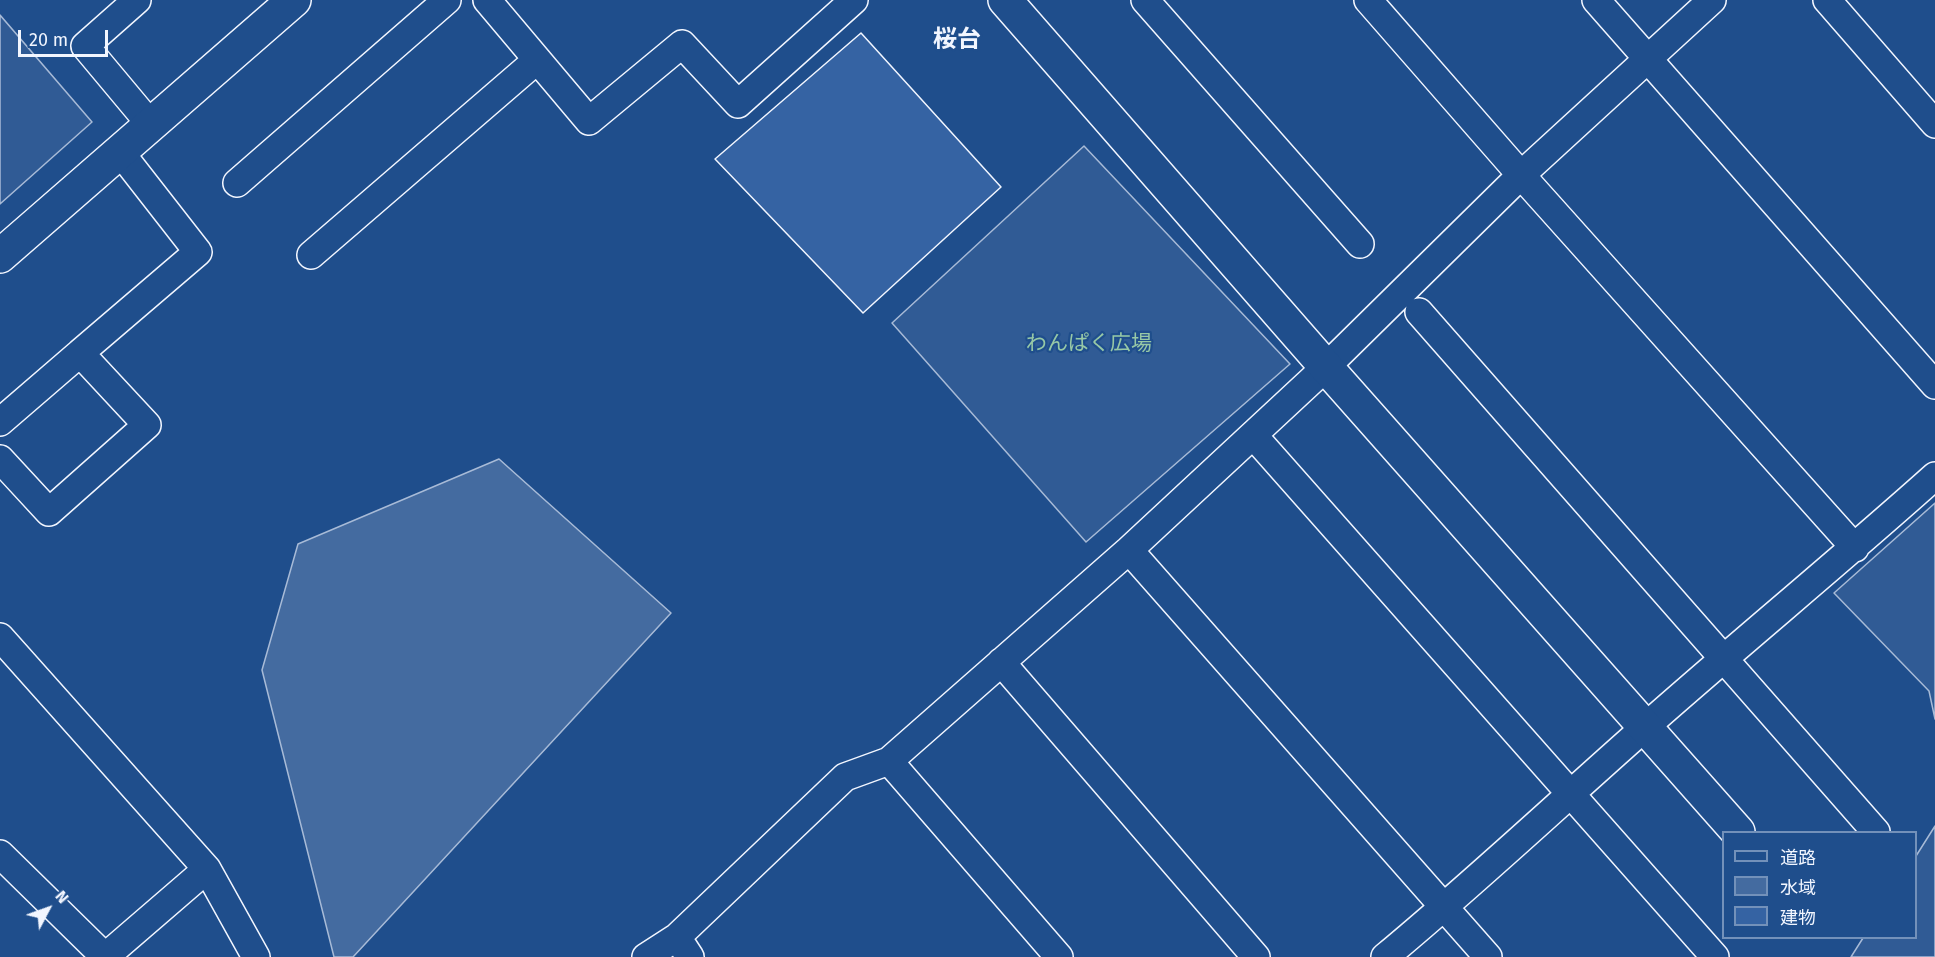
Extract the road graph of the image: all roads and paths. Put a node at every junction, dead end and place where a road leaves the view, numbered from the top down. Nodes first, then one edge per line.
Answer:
1 (137, 0) edge
2 (294, 0) edge
3 (447, 0) edge
4 (487, 0) edge
5 (854, 0) edge
6 (1005, 0) edge
7 (1144, 0) edge
8 (1368, 0) edge
9 (1596, 0) edge
10 (1712, 0) edge
11 (1827, 0) edge
12 (1648, 59) junction
13 (537, 60) junction
14 (1935, 124) edge
15 (151, 125) junction
16 (120, 152) junction
17 (1521, 175) junction
18 (237, 183) dead end
19 (1360, 244) dead end
20 (311, 255) dead end
21 (0, 256) edge
22 (1419, 312) dead end
23 (80, 353) junction
24 (1326, 367) junction
25 (1935, 385) edge
26 (0, 422) edge
27 (1253, 435) junction
28 (0, 459) edge
29 (1935, 476) edge
30 (1855, 548) junction
31 (1129, 550) junction
32 (0, 637) edge
33 (1725, 659) junction
34 (1001, 662) junction
35 (1645, 727) junction
36 (889, 761) junction
37 (1570, 795) junction
38 (1737, 831) edge
39 (1875, 831) edge
40 (0, 854) edge
41 (207, 869) junction
42 (1444, 908) junction
43 (684, 947) edge
44 (105, 957) edge
45 (256, 957) edge
46 (646, 957) edge
47 (1059, 957) edge
48 (1256, 957) edge
49 (1385, 957) edge
50 (1488, 957) edge
51 (1715, 957) edge

1 - 15 street
2 - 15 street
3 - 18 street
4 - 13 street
5 - 13 street
6 - 24 street
7 - 19 street
8 - 17 street
9 - 12 street
10 - 12 street
11 - 14 street
12 - 17 street
12 - 25 street
13 - 20 street
15 - 16 street
16 - 21 street
16 - 23 street
17 - 24 street
17 - 30 street
22 - 33 street
23 - 26 street
23 - 28 street
24 - 27 street
24 - 35 street
27 - 31 street
27 - 37 street
29 - 30 street
30 - 33 street
31 - 34 street
31 - 42 street
32 - 41 street
33 - 35 street
33 - 39 street
34 - 36 street
34 - 48 street
35 - 37 street
35 - 38 street
36 - 43 street
36 - 47 street
37 - 42 street
37 - 51 street
40 - 44 street
41 - 44 street
41 - 45 street
42 - 49 street
42 - 50 street
43 - 46 street

